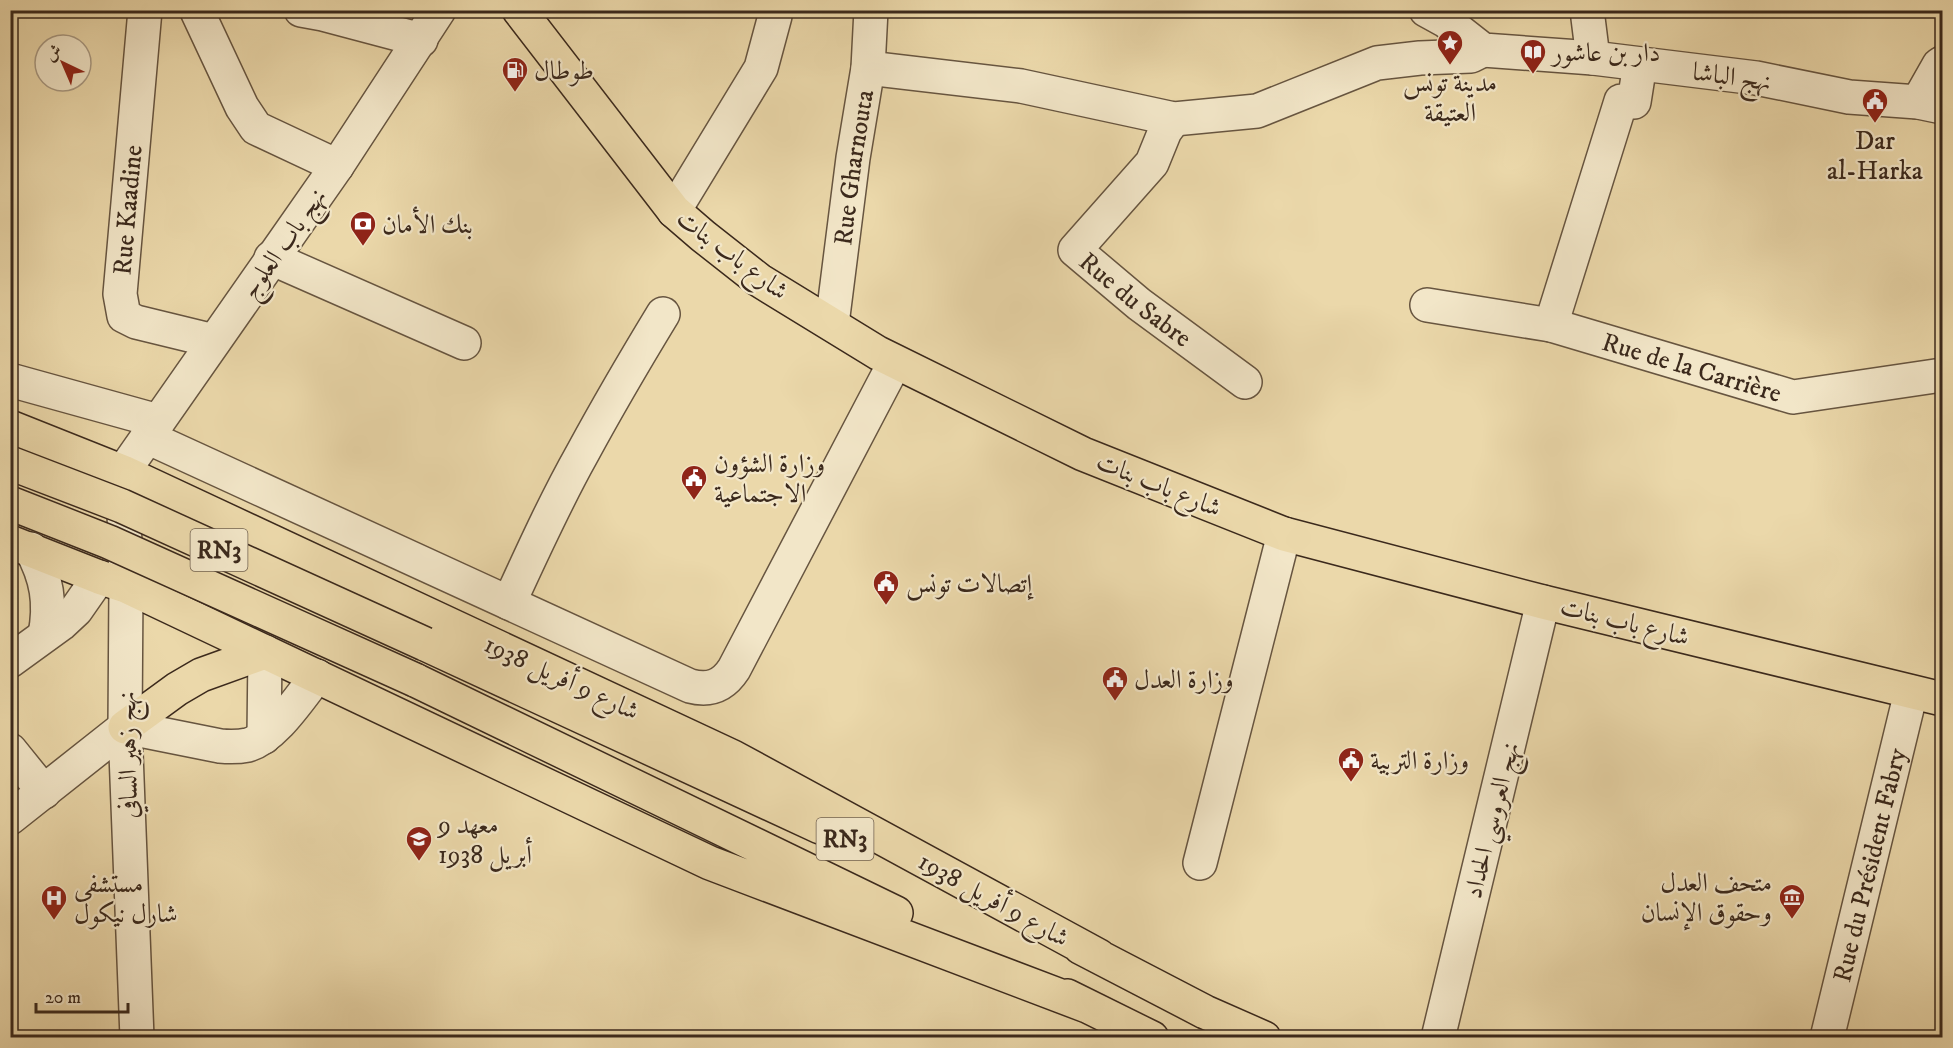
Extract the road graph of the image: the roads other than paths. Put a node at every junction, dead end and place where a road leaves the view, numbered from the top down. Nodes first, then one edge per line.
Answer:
1 (145, 10) edge
2 (182, 10) edge
3 (213, 10) edge
4 (301, 10) edge
5 (439, 10) edge
6 (519, 10) edge
7 (871, 10) edge
8 (1426, 10) edge
9 (1587, 10) edge
10 (197, 11) edge
11 (775, 16) dead end
12 (421, 40) junction
13 (1482, 50) junction
14 (1593, 57) junction
15 (1942, 63) edge
16 (1640, 64) junction
17 (868, 68) junction
18 (1930, 104) edge
19 (1174, 119) junction
20 (337, 166) junction
21 (674, 211) junction
22 (271, 258) junction
23 (1427, 305) dead end
24 (663, 314) dead end
25 (832, 324) junction
26 (1551, 325) junction
27 (214, 340) junction
28 (464, 343) dead end
29 (895, 362) junction
30 (1942, 375) edge
31 (10, 380) edge
32 (1245, 382) dead end
33 (10, 427) edge
34 (152, 429) junction
35 (10, 463) edge
36 (123, 472) junction
37 (10, 503) edge
38 (1284, 534) junction
39 (21, 546) edge
40 (112, 582) junction
41 (1543, 602) junction
42 (509, 603) junction
43 (45, 635) junction
44 (265, 652) junction
45 (10, 662) edge
46 (317, 676) junction
47 (1911, 692) junction
48 (1942, 699) edge
49 (125, 727) junction
50 (264, 737) junction
51 (10, 750) edge
52 (44, 792) junction
53 (10, 818) edge
54 (1200, 862) dead end
55 (1099, 956) junction
56 (1087, 1006) junction
57 (137, 1038) edge
58 (1152, 1038) edge
59 (1264, 1038) edge
60 (1438, 1038) edge
61 (1827, 1038) edge

1 - 27 street, Rue Kaadine
2 - 10 street
3 - 10 street
4 - 12 street
5 - 12 street, نهج باب العلوج
6 - 21 main road, شارع باب بنات
7 - 17 street, Rue Gharnouta
8 - 13 street
9 - 14 street
10 - 20 street
11 - 21 street
12 - 20 street, نهج باب العلوج
13 - 14 street, نهج الباشا
13 - 19 street
14 - 16 street, نهج الباشا
15 - 18 street
16 - 18 street, نهج الباشا
16 - 26 street
17 - 19 street
17 - 25 street, Rue Gharnouta
19 - 32 street, Rue du Sabre
20 - 22 street, نهج باب العلوج
21 - 25 main road, شارع باب بنات
22 - 27 street, نهج باب العلوج
22 - 28 street
23 - 26 street, Rue de la Carrière
24 - 42 street
25 - 29 main road, شارع باب بنات
26 - 30 street, Rue de la Carrière
27 - 34 street, نهج باب العلوج
29 - 38 main road, شارع باب بنات
29 - 42 street
31 - 34 street
33 - 36 main road, شارع 9 أفريل 1938
34 - 36 street, نهج باب العلوج
34 - 42 street
35 - 55 main road, شارع 9 أفريل 1938 / RN3, bridge
36 - 39 main road
36 - 40 street, نهج زهير السافي
36 - 55 main road, شارع 9 أفريل 1938
37 - 56 main road, شارع 9 أفريل 1938 / RN3, bridge
38 - 41 main road, شارع باب بنات
38 - 54 street
39 - 40 main road, شارع 9 أفريل 1938
39 - 43 street
40 - 43 street
40 - 44 main road, شارع 9 أفريل 1938
40 - 49 street, نهج زهير السافي
41 - 47 main road, شارع باب بنات
41 - 60 street, نهج العروسي الحداد
43 - 45 street
44 - 46 main road, شارع 9 أفريل 1938
44 - 49 main road
44 - 50 street
46 - 50 street
46 - 56 main road, شارع 9 أفريل 1938
47 - 48 main road, شارع باب بنات
47 - 61 street, Rue du Président Fabry
49 - 50 street
49 - 52 street
49 - 57 street, نهج زهير السافي
51 - 52 street
52 - 53 street
55 - 59 main road, شارع 9 أفريل 1938 / RN3
56 - 58 main road, شارع 9 أفريل 1938 / RN3

